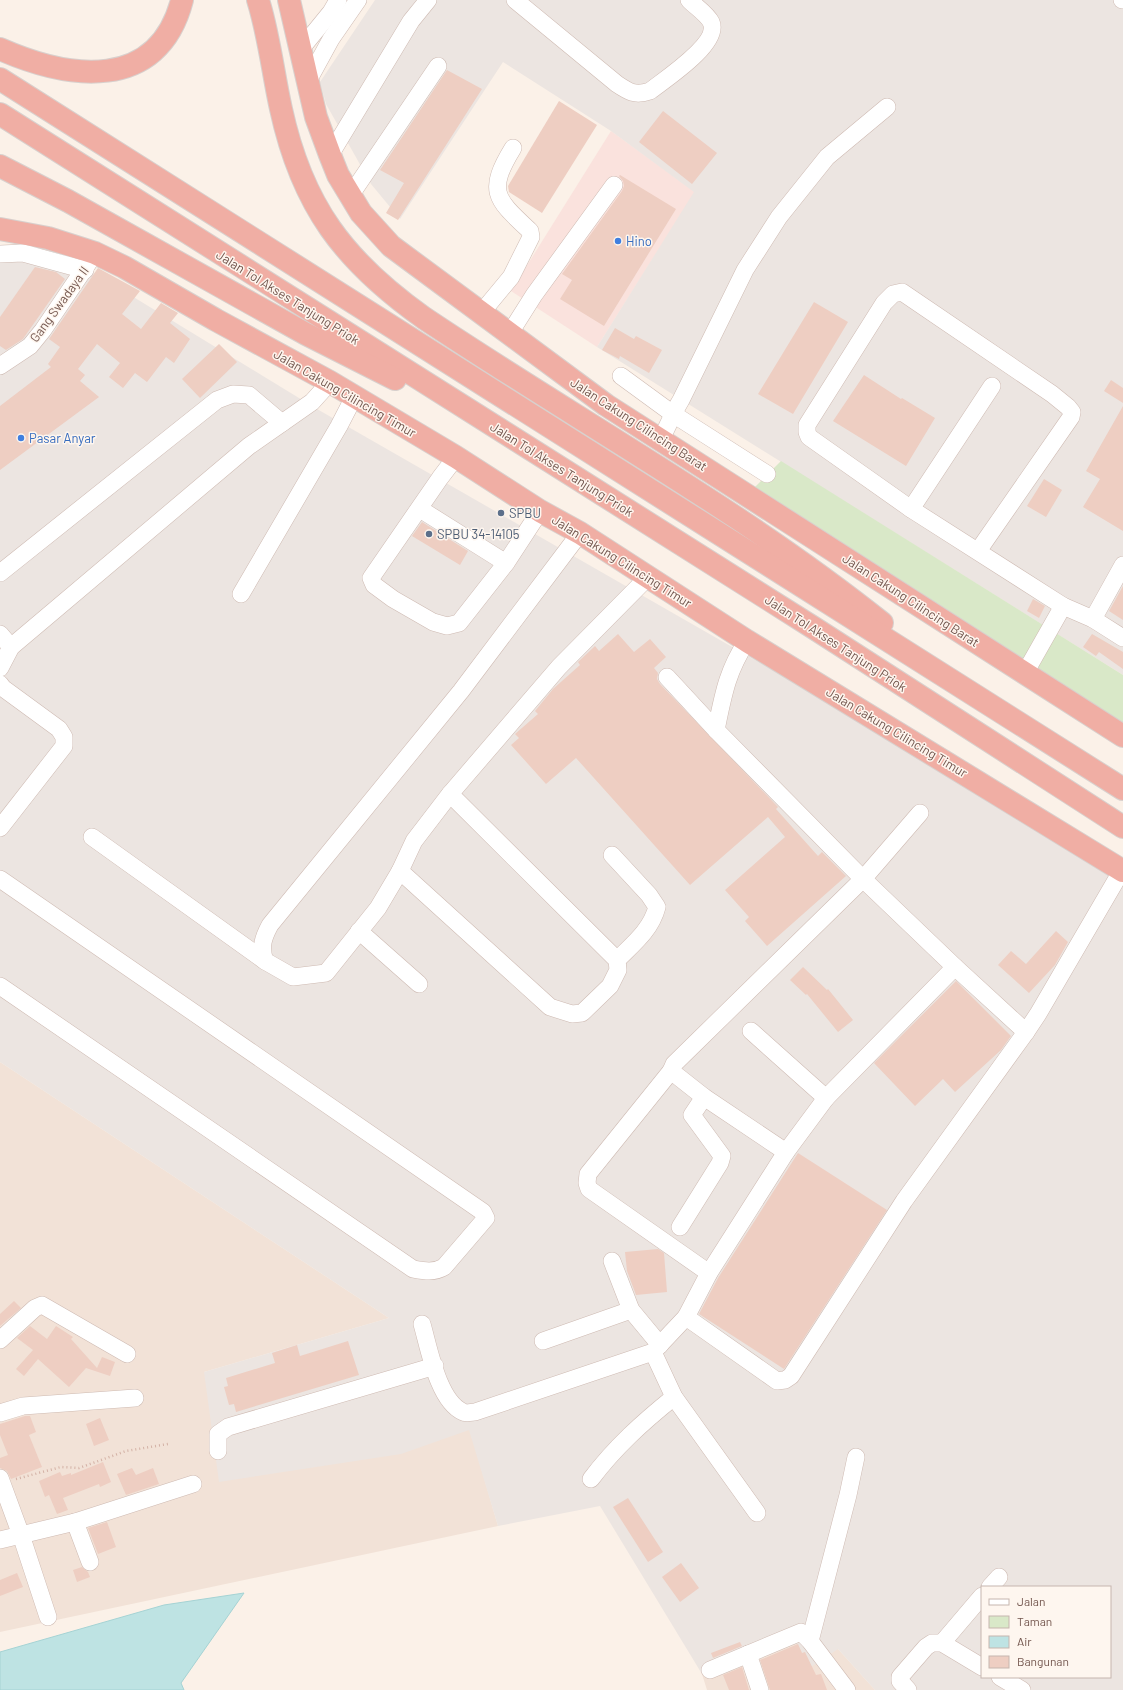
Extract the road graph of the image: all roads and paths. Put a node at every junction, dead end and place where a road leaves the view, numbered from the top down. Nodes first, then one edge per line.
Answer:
1 (182, 0) edge
2 (258, 0) edge
3 (289, 0) edge
4 (338, 0) edge
5 (358, 0) edge
6 (428, 0) edge
7 (515, 0) edge
8 (689, 0) edge
9 (0, 49) edge
10 (300, 50) junction
11 (438, 66) dead end
12 (0, 79) edge
13 (308, 81) junction
14 (887, 107) dead end
15 (0, 114) edge
16 (513, 148) dead end
17 (330, 155) junction
18 (0, 166) edge
19 (614, 185) dead end
20 (350, 196) junction
21 (0, 228) edge
22 (0, 238) edge
23 (48, 238) junction
24 (0, 254) edge
25 (90, 261) junction
26 (482, 312) junction
27 (510, 333) junction
28 (0, 366) edge
29 (621, 376) dead end
30 (330, 382) junction
31 (992, 386) dead end
32 (354, 397) junction
33 (673, 414) junction
34 (480, 418) junction
35 (282, 423) junction
36 (661, 439) junction
37 (456, 457) junction
38 (767, 474) dead end
39 (420, 509) junction
40 (911, 509) junction
41 (540, 511) junction
42 (580, 533) junction
43 (978, 551) junction
44 (506, 564) junction
45 (1123, 565) edge
46 (0, 573) edge
47 (648, 577) junction
48 (241, 594) dead end
49 (1063, 606) junction
50 (1093, 619) junction
51 (0, 634) edge
52 (1123, 638) edge
53 (747, 641) junction
54 (11, 647) junction
55 (0, 668) edge
56 (1025, 673) junction
57 (667, 677) dead end
58 (0, 684) edge
59 (961, 688) junction
60 (716, 730) junction
61 (1123, 736) edge
62 (1123, 789) edge
63 (450, 794) junction
64 (920, 813) dead end
65 (1123, 827) edge
66 (0, 828) edge
67 (92, 837) dead end
68 (612, 855) dead end
69 (1122, 871) edge
70 (400, 872) junction
71 (0, 879) edge
72 (863, 879) junction
73 (359, 931) junction
74 (617, 960) junction
75 (265, 962) junction
76 (954, 967) junction
77 (419, 984) dead end
78 (0, 986) edge
79 (750, 1031) dead end
80 (1026, 1032) junction
81 (671, 1071) junction
82 (704, 1097) junction
83 (826, 1098) junction
84 (786, 1152) junction
85 (680, 1227) dead end
86 (612, 1261) dead end
87 (709, 1273) junction
88 (631, 1310) junction
89 (686, 1316) junction
90 (422, 1324) dead end
91 (0, 1340) edge
92 (543, 1340) dead end
93 (656, 1349) junction
94 (127, 1354) dead end
95 (435, 1366) junction
96 (674, 1396) junction
97 (135, 1398) dead end
98 (0, 1412) edge
99 (168, 1444) dead end
100 (218, 1451) dead end
101 (856, 1457) dead end
102 (591, 1479) dead end
103 (1, 1481) edge
104 (193, 1484) dead end
105 (757, 1513) dead end
106 (75, 1522) junction
107 (21, 1535) junction
108 (0, 1540) edge
109 (90, 1562) dead end
110 (981, 1597) edge
111 (48, 1617) dead end
112 (810, 1641) junction
113 (942, 1643) junction
114 (748, 1654) junction
115 (981, 1666) edge
116 (710, 1670) dead end
117 (1002, 1678) edge
118 (760, 1690) edge
119 (847, 1690) edge
120 (908, 1690) edge
121 (1022, 1690) edge

1 - 9 highway
2 - 59 highway
3 - 10 highway, Jalan Cakung Cilincing Barat
4 - 10 street
5 - 13 street
6 - 17 street
7 - 8 street
10 - 13 highway, Jalan Cakung Cilincing Barat
11 - 20 street
12 - 59 highway
13 - 17 highway, Jalan Cakung Cilincing Barat
14 - 33 street
15 - 34 highway, Jalan Tol Akses Tanjung Priok
16 - 26 street
17 - 20 highway, Jalan Cakung Cilincing Barat
18 - 34 highway
19 - 27 street
20 - 26 highway, Jalan Cakung Cilincing Barat
21 - 23 highway, Jalan Cakung Cilincing Timur
22 - 23 highway
23 - 25 highway, Jalan Cakung Cilincing Timur
24 - 25 street
25 - 28 street, Gang Swadaya II
25 - 30 highway, Jalan Cakung Cilincing Timur
26 - 27 highway, Jalan Cakung Cilincing Barat
27 - 36 highway, Jalan Cakung Cilincing Barat
29 - 33 street
30 - 32 highway, Jalan Cakung Cilincing Timur
30 - 35 street
31 - 40 street
32 - 37 highway, Jalan Cakung Cilincing Timur
32 - 48 street
33 - 36 street
33 - 38 street
34 - 65 highway, Jalan Tol Akses Tanjung Priok
35 - 46 street
35 - 54 street
36 - 56 highway, Jalan Cakung Cilincing Barat
37 - 39 street
37 - 41 highway, Jalan Cakung Cilincing Timur
39 - 44 street
39 - 44 street
40 - 43 street
40 - 43 street
41 - 42 highway, Jalan Cakung Cilincing Timur
41 - 44 street
42 - 47 highway, Jalan Cakung Cilincing Timur
42 - 75 street
43 - 49 street
45 - 50 street
47 - 53 highway, Jalan Cakung Cilincing Timur
47 - 63 street
49 - 50 street
49 - 56 street
50 - 52 street
51 - 54 street
53 - 60 street
53 - 69 highway, Jalan Cakung Cilincing Timur
54 - 55 street
56 - 61 highway, Jalan Cakung Cilincing Barat
57 - 60 street
58 - 66 street
59 - 62 highway
60 - 72 street
63 - 70 street
63 - 74 street
64 - 72 street
67 - 75 street
68 - 74 street
69 - 80 street
70 - 73 street
70 - 74 street
71 - 78 street
72 - 76 street
72 - 81 street
73 - 75 street
73 - 77 street
76 - 80 street
76 - 83 street
79 - 83 street
80 - 89 street
81 - 82 street
81 - 87 street
82 - 84 street
82 - 85 street
83 - 84 street
84 - 87 street
86 - 88 street
87 - 89 street
88 - 92 street
88 - 93 street
89 - 93 street
90 - 95 street
91 - 94 street
93 - 95 street
93 - 96 street
95 - 100 street
96 - 102 street
96 - 105 street
97 - 98 street
99 - 103 path
101 - 112 street
103 - 107 street
104 - 106 street
106 - 107 street
106 - 109 street
107 - 108 street
107 - 111 street
110 - 113 street
112 - 114 street
112 - 119 street
113 - 115 street
113 - 120 street
114 - 116 street
114 - 118 street
117 - 121 street

